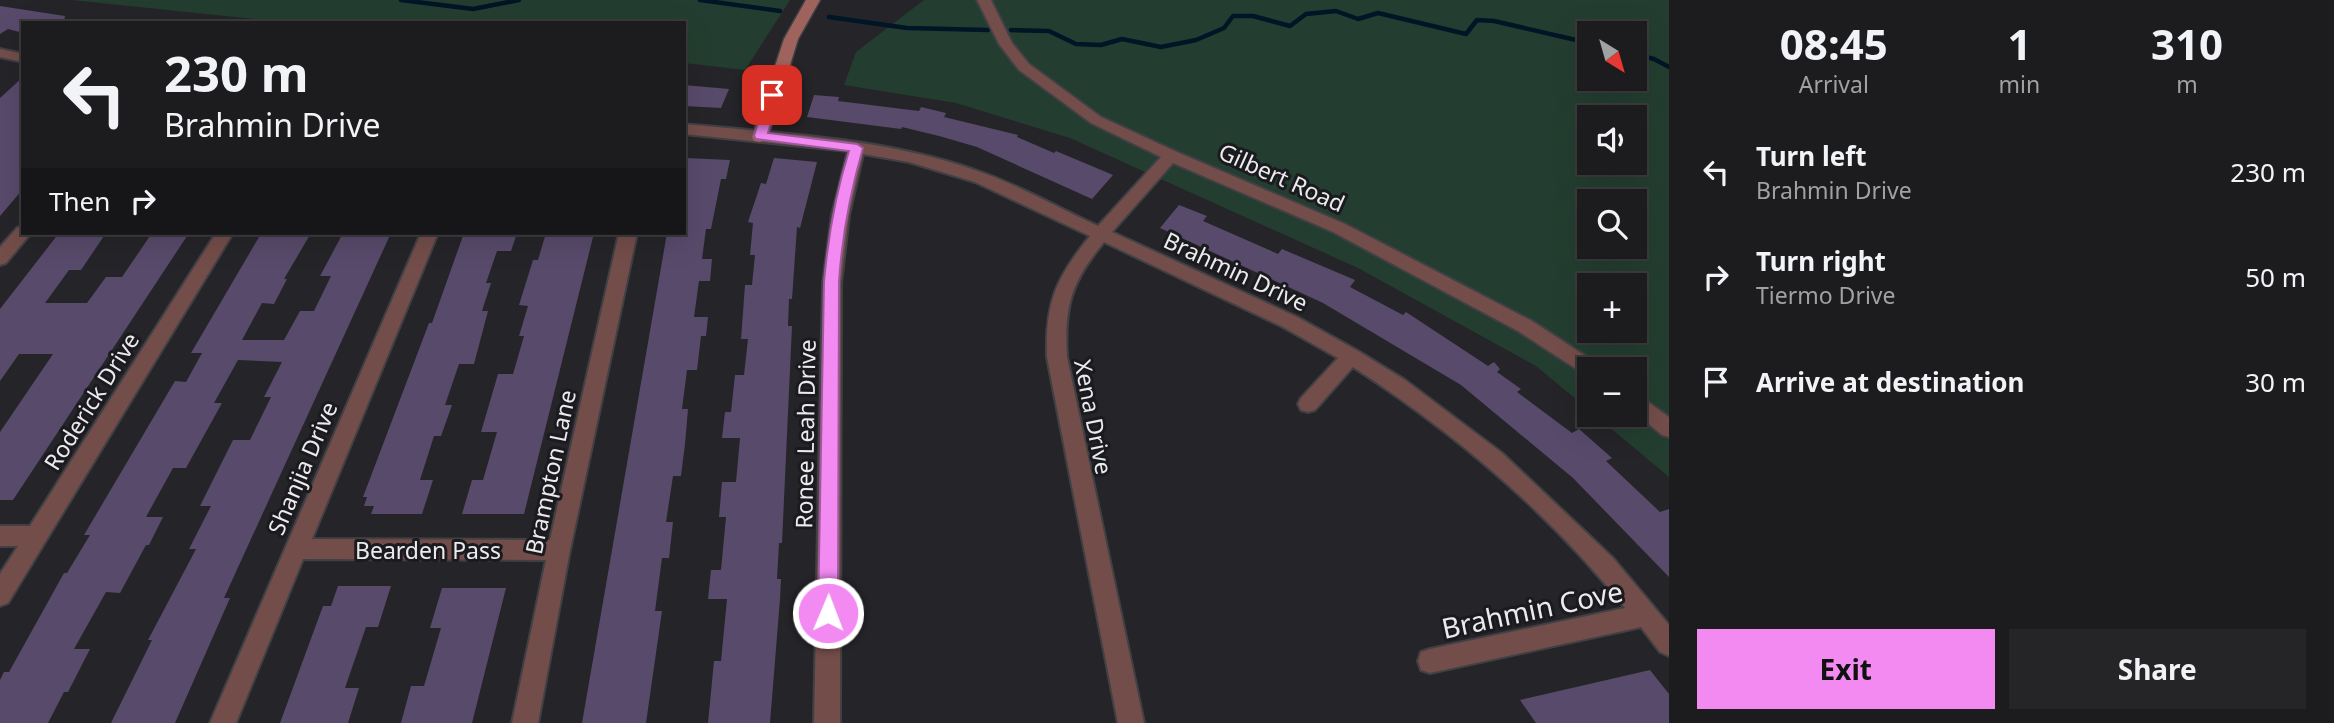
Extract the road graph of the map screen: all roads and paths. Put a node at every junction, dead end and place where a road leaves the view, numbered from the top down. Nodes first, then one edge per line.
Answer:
1 (813, 0) edge
2 (984, 0) edge
3 (0, 53) edge
4 (19, 57) edge
5 (0, 68) edge
6 (686, 129) edge
7 (760, 136) junction
8 (857, 148) junction
9 (1171, 156) junction
10 (21, 234) edge
11 (223, 235) edge
12 (428, 235) edge
13 (628, 235) edge
14 (1102, 235) junction
15 (0, 259) edge
16 (1351, 356) junction
17 (1577, 360) edge
18 (1308, 404) dead end
19 (1647, 411) edge
20 (1669, 429) edge
21 (0, 536) edge
22 (37, 536) junction
23 (297, 549) junction
24 (559, 550) junction
25 (0, 595) edge
26 (1646, 615) junction
27 (1669, 644) edge
28 (1430, 661) dead end
29 (223, 723) edge
30 (525, 723) edge
31 (827, 723) edge
32 (1130, 723) edge

1 - 7 street
2 - 9 street, Gilbert Road
3 - 4 street
4 - 5 street
6 - 7 street, Brahmin Drive
7 - 8 street, Brahmin Drive
8 - 14 street, Brahmin Drive
8 - 31 street, Ronee Leah Drive
9 - 14 street, Xena Drive
9 - 17 street, Gilbert Road
10 - 15 street
11 - 22 street, Roderick Drive
12 - 23 street, Shanjia Drive
13 - 24 street, Brampton Lane
14 - 16 street, Brahmin Drive
14 - 32 street, Xena Drive
16 - 18 street
16 - 26 street, Brahmin Drive
19 - 20 street
21 - 22 street
22 - 25 street, Roderick Drive
23 - 24 street, Bearden Pass
23 - 29 street, Shanjia Drive
24 - 30 street, Brampton Lane
26 - 27 street, Brahmin Drive
26 - 28 street, Brahmin Cove

